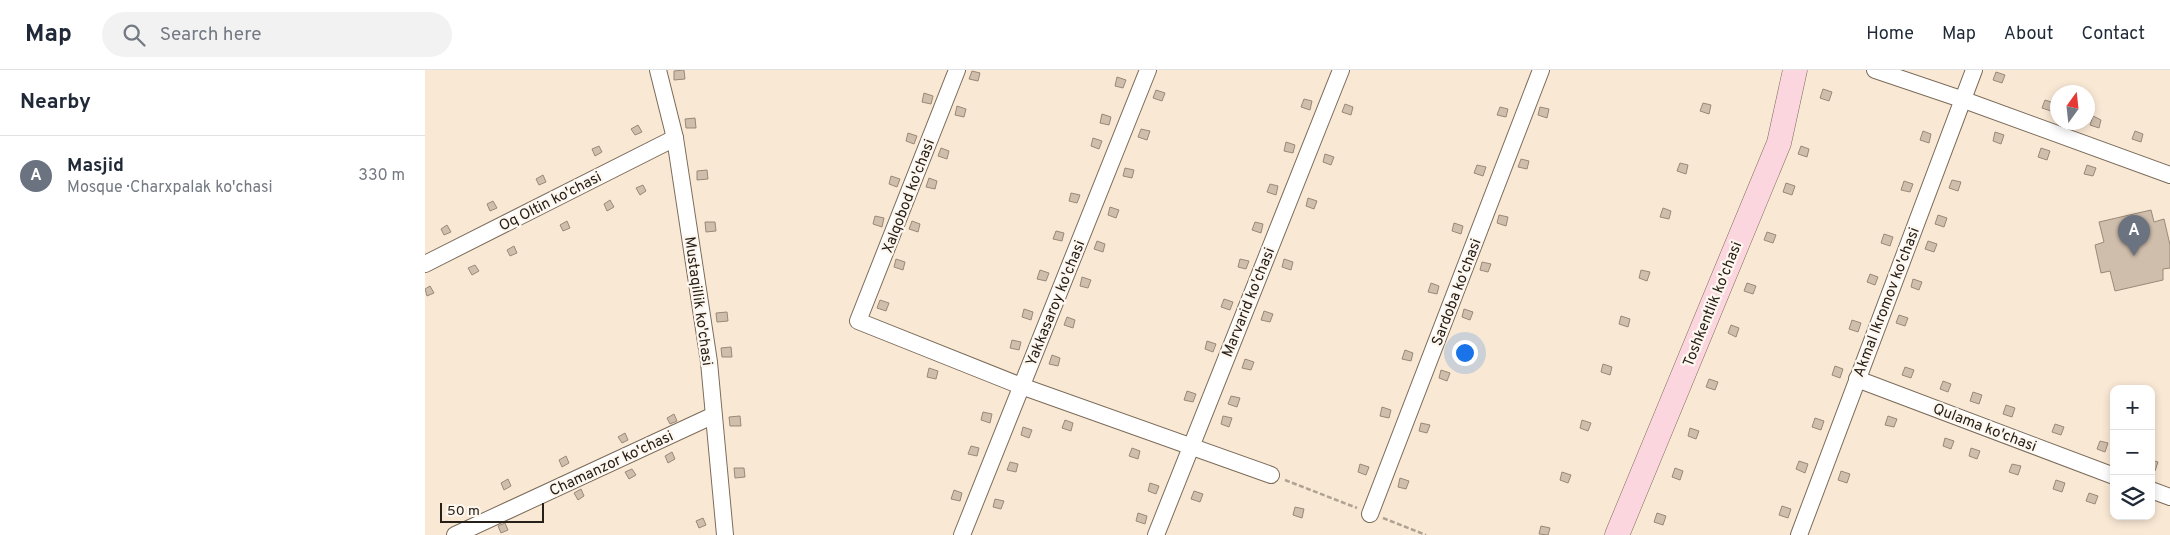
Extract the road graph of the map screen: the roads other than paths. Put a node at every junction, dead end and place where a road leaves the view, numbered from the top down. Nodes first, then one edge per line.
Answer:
1 (658, 70) edge
2 (957, 70) edge
3 (1148, 70) edge
4 (1341, 70) edge
5 (1541, 70) edge
6 (1795, 70) edge
7 (1875, 70) edge
8 (1974, 70) edge
9 (1963, 100) junction
10 (675, 138) junction
11 (2170, 175) edge
12 (425, 264) edge
13 (1857, 379) junction
14 (1021, 386) junction
15 (712, 416) junction
16 (1191, 446) junction
17 (1271, 475) road end
18 (2111, 475) edge
19 (2155, 491) edge
20 (2170, 497) edge
21 (1370, 514) road end
22 (455, 535) edge
23 (725, 535) edge
24 (961, 535) edge
25 (1156, 535) edge
26 (1617, 535) edge
27 (1799, 535) edge

1 - 10 street, Mustaqillik ko'chasi
2 - 14 street, Xalqobod ko'chasi
3 - 14 street, Yakkasaroy ko'chasi
4 - 16 street, Marvarid ko'chasi
5 - 21 street, Sardoba ko'chasi
6 - 26 main road, Toshkentlik ko'chasi
7 - 9 street
8 - 9 street, Akmal Ikromov ko'chasi
9 - 11 street
9 - 13 street, Akmal Ikromov ko'chasi
10 - 12 street, Oq Oltin ko'chasi
10 - 15 street, Mustaqillik ko'chasi
13 - 18 street, Qulama ko'chasi
13 - 27 street, Akmal Ikromov ko'chasi
14 - 16 street
14 - 24 street, Yakkasaroy ko'chasi
15 - 22 street, Chamanzor ko'chasi
15 - 23 street, Mustaqillik ko'chasi
16 - 17 street
16 - 25 street, Marvarid ko'chasi
19 - 20 street

